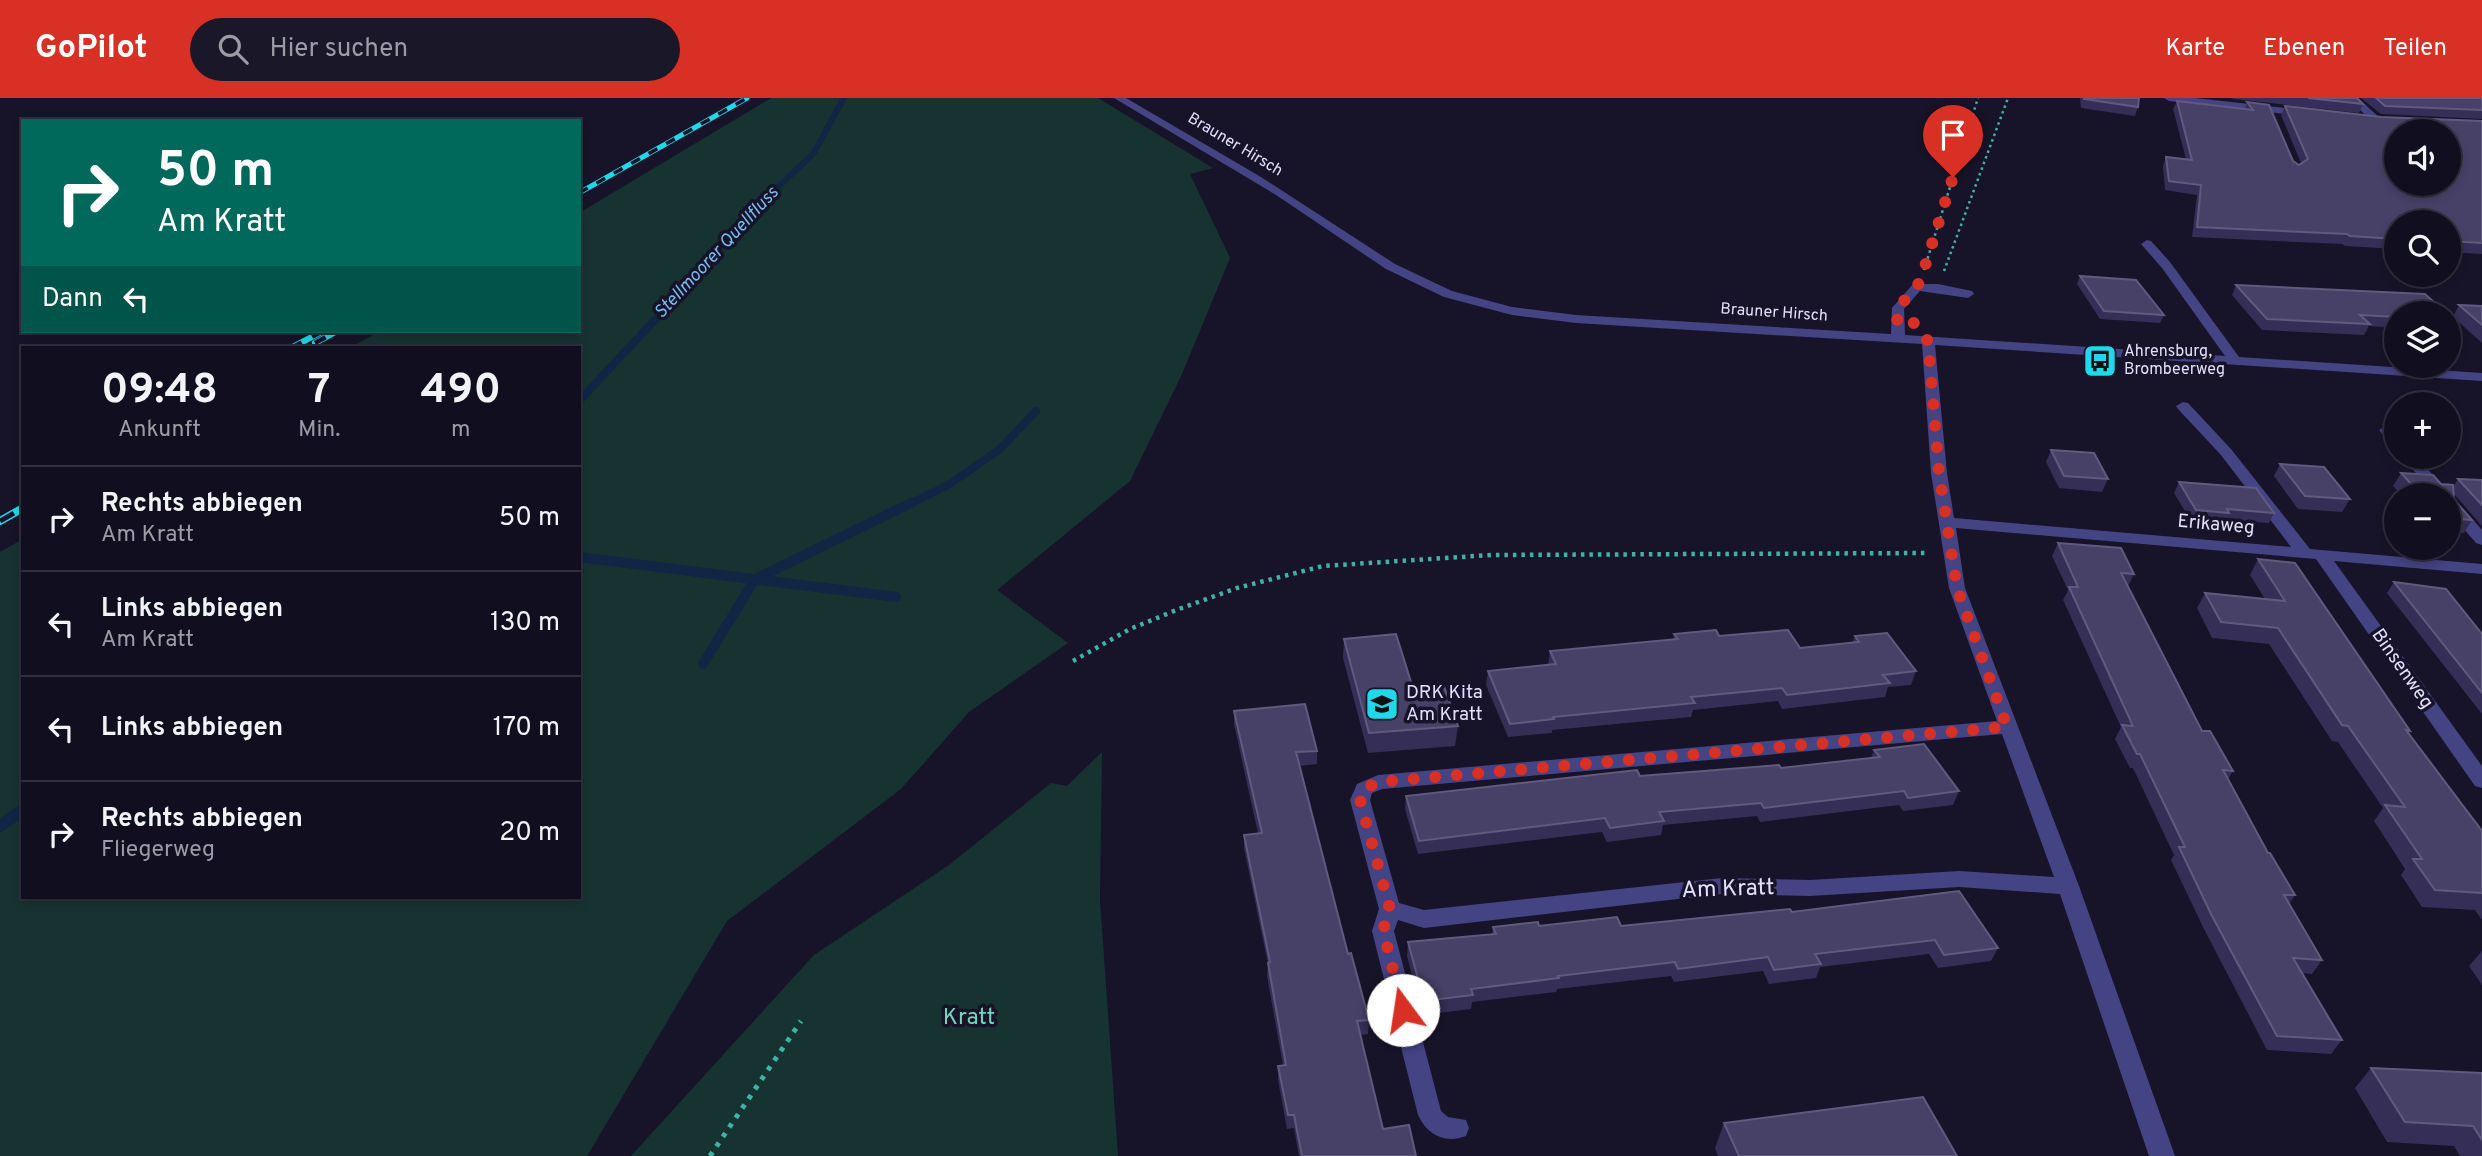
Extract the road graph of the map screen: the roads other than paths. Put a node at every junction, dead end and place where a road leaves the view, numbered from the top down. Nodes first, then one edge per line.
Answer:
1 (1119, 98) edge
2 (2169, 98) edge
3 (2352, 98) edge
4 (2217, 101) edge
5 (2271, 110) junction
6 (2311, 114) edge
7 (2351, 117) edge
8 (2276, 122) edge
9 (2147, 244) dead end
10 (1968, 294) dead end
11 (1898, 339) junction
12 (1928, 341) junction
13 (2236, 362) junction
14 (2482, 377) edge
15 (2183, 406) dead end
16 (2420, 469) edge
17 (2432, 483) edge
18 (2461, 516) edge
19 (1946, 522) junction
20 (2482, 540) edge
21 (2313, 555) junction
22 (2482, 569) edge
23 (2007, 727) junction
24 (2482, 781) edge
25 (2068, 886) junction
26 (1390, 909) junction
27 (1457, 1128) dead end
28 (2162, 1156) edge

1 - 11 street, Brauner Hirsch
2 - 4 street
3 - 7 street
4 - 5 street
5 - 6 street
5 - 8 street
9 - 13 street
10 - 11 street
11 - 12 street, Brauner Hirsch
12 - 13 street, Brauner Hirsch
12 - 19 street
13 - 14 street, Brauner Hirsch
15 - 21 street, Binsenweg
16 - 17 street
18 - 20 street
19 - 21 street, Erikaweg
19 - 23 street
21 - 22 street, Erikaweg
21 - 24 street, Binsenweg
23 - 25 street
23 - 26 street
25 - 26 street, Am Kratt
25 - 28 street
26 - 27 street

